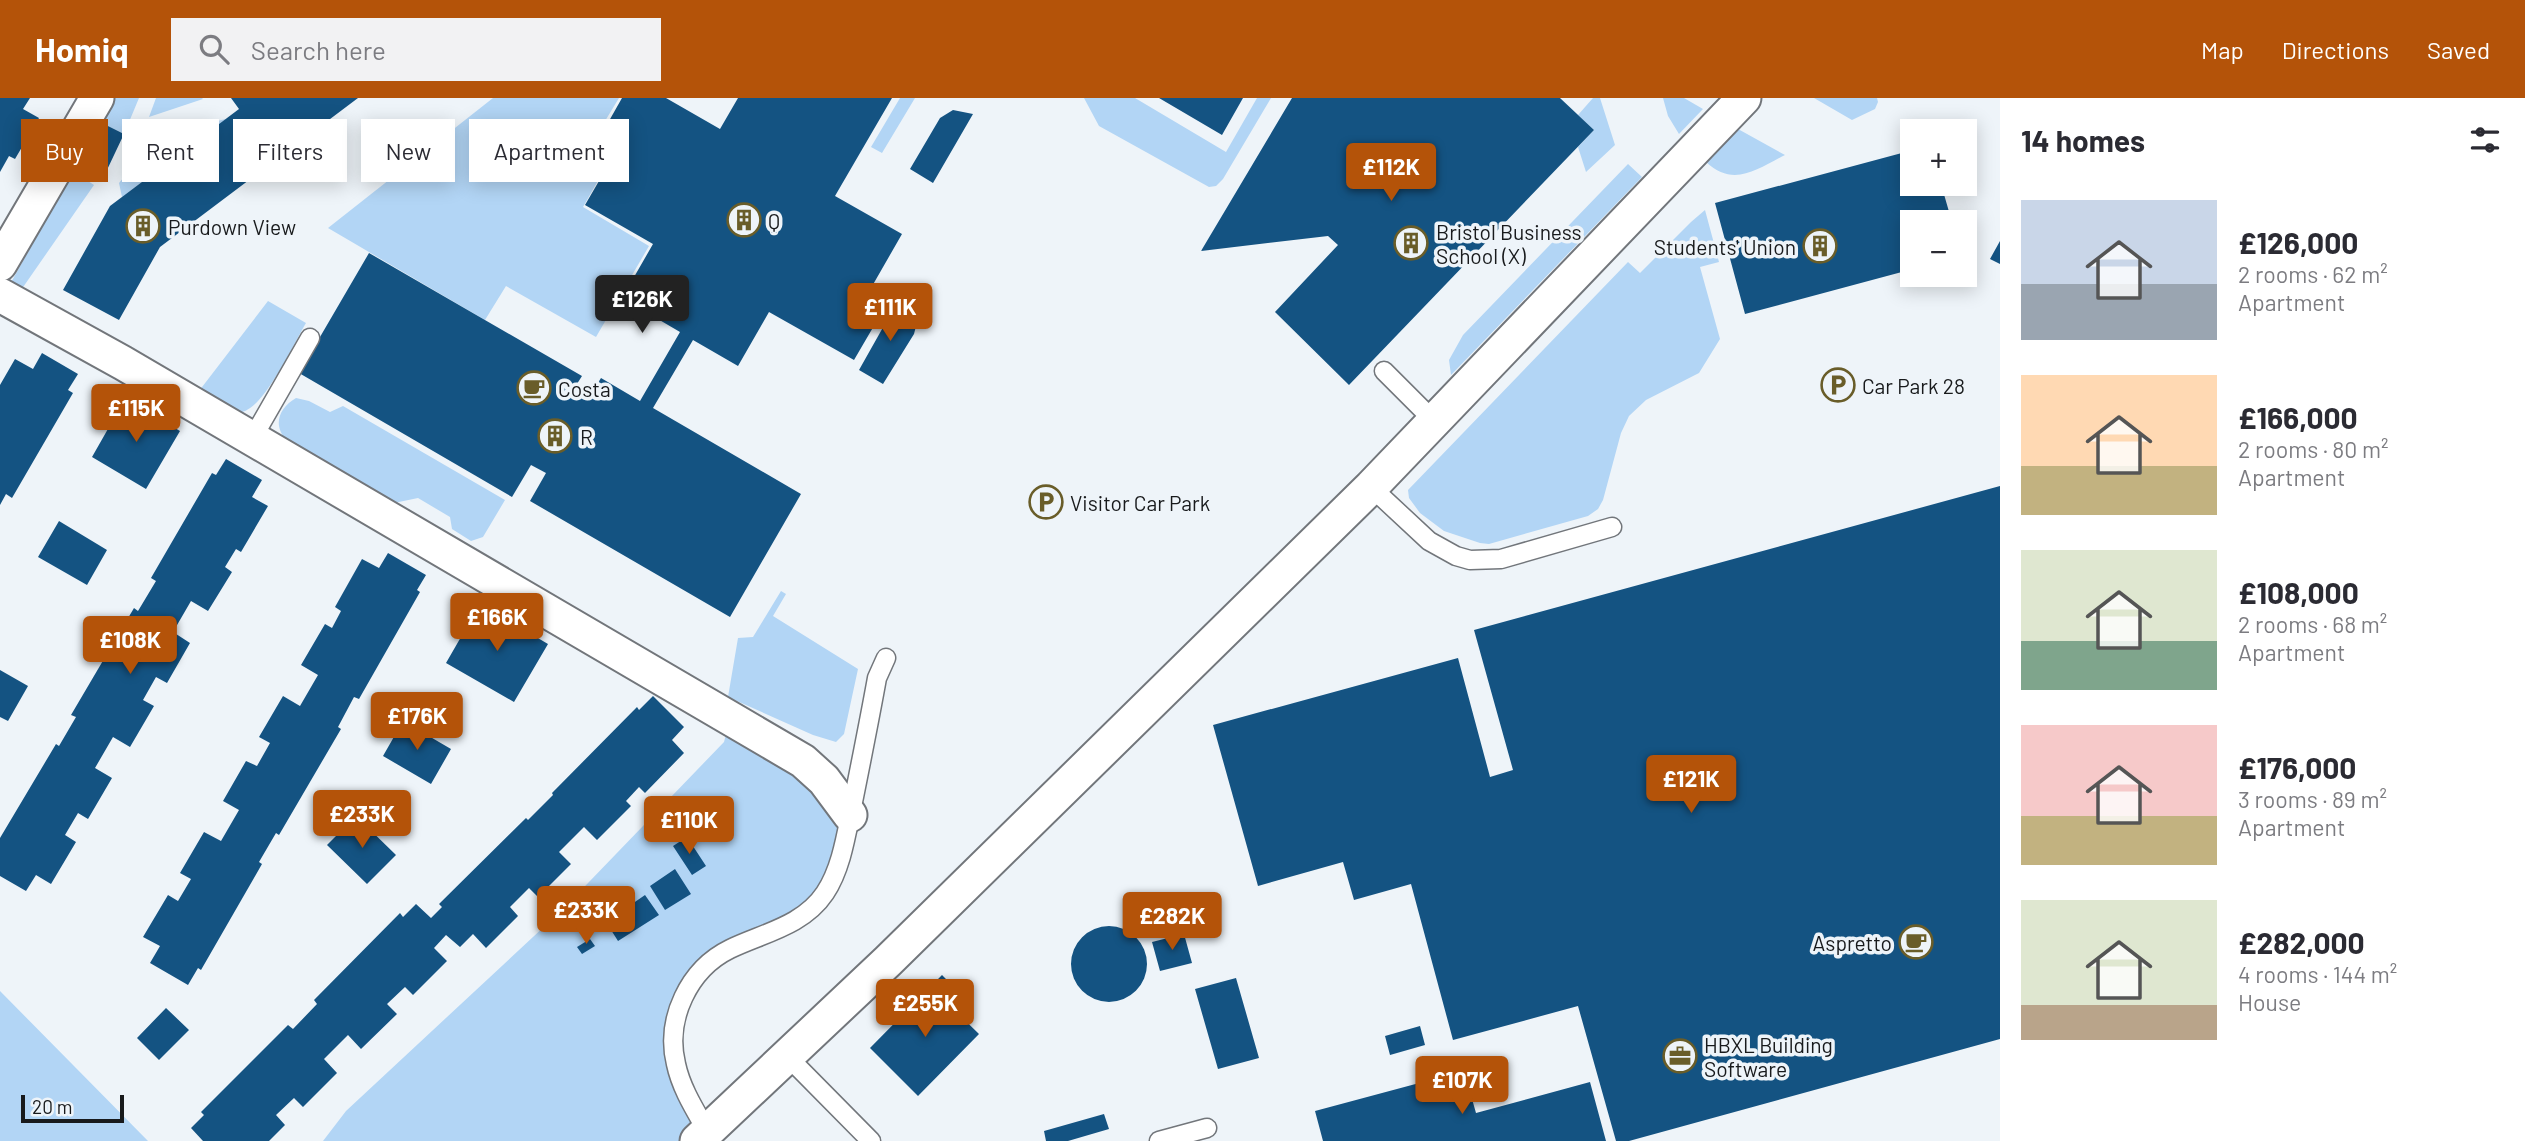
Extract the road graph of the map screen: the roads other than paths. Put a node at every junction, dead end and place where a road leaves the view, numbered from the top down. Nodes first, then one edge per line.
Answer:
1 (97, 98) edge
2 (1744, 98) edge
3 (0, 264) edge
4 (0, 295) edge
5 (310, 338) dead end
6 (1384, 371) dead end
7 (1434, 421) junction
8 (252, 439) junction
9 (1371, 487) junction
10 (1612, 527) dead end
11 (886, 658) dead end
12 (850, 815) junction
13 (788, 1057) junction
14 (1207, 1128) dead end
15 (702, 1136) edge
16 (870, 1141) edge
17 (1159, 1141) edge

1 - 3 street
2 - 7 street
4 - 8 street
5 - 8 lane
6 - 7 lane
7 - 9 street
8 - 12 street
9 - 10 lane
9 - 13 street
11 - 12 lane
12 - 15 lane
13 - 15 street
13 - 16 lane
14 - 17 lane

